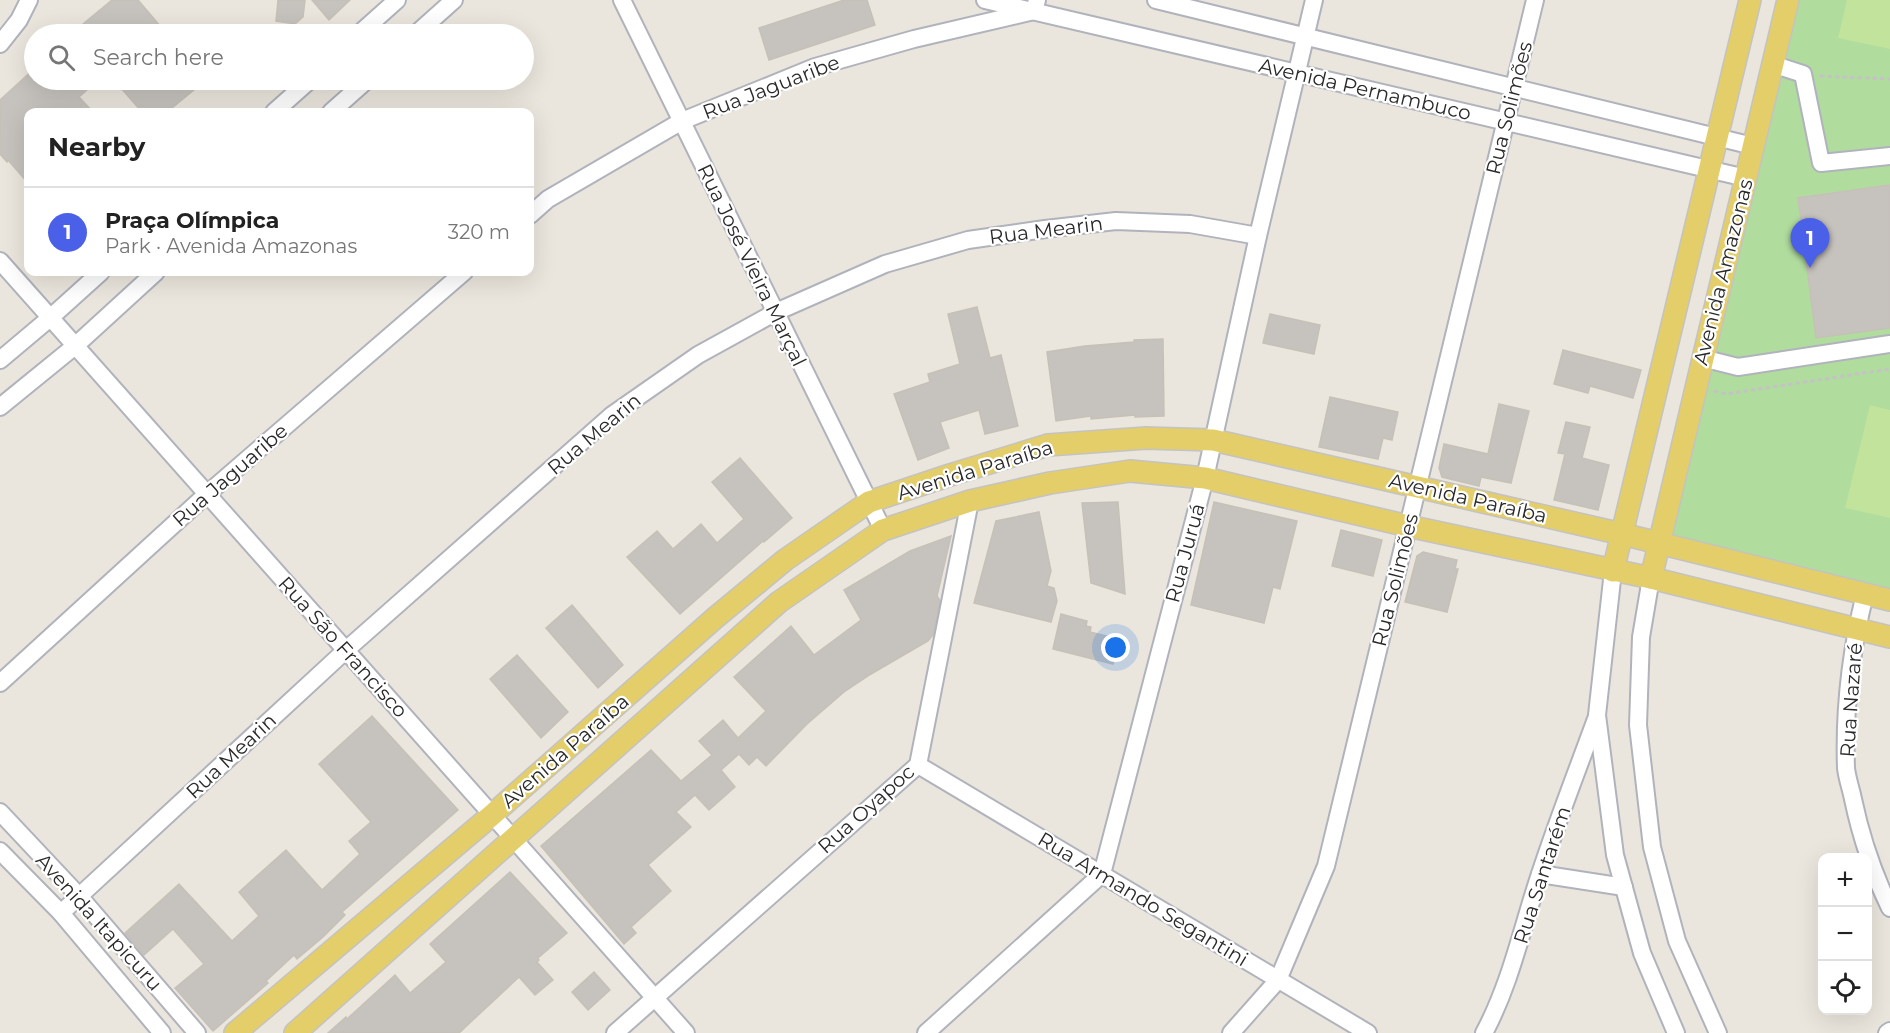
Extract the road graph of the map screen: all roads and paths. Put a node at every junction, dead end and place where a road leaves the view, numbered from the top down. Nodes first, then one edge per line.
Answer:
1 (29, 0) edge
2 (397, 0) edge
3 (454, 0) edge
4 (622, 0) edge
5 (985, 0) edge
6 (1156, 0) edge
7 (1314, 0) edge
8 (1535, 0) edge
9 (1750, 0) edge
10 (1788, 0) edge
11 (1035, 6) edge
12 (370, 24) edge
13 (427, 24) edge
14 (1306, 37) junction
15 (0, 45) edge
16 (1772, 64) junction
17 (1297, 73) junction
18 (1803, 74) junction
19 (1890, 79) edge
20 (1514, 87) junction
21 (299, 90) edge
22 (356, 90) edge
23 (278, 108) edge
24 (336, 108) edge
25 (682, 121) junction
26 (1506, 122) junction
27 (1718, 137) junction
28 (1754, 146) junction
29 (1890, 156) edge
30 (1710, 170) junction
31 (1746, 178) junction
32 (534, 211) edge
33 (1258, 236) junction
34 (0, 261) edge
35 (97, 276) edge
36 (152, 276) edge
37 (459, 276) edge
38 (776, 312) junction
39 (50, 318) junction
40 (1890, 344) edge
41 (75, 346) junction
42 (1702, 358) junction
43 (0, 360) edge
44 (1890, 369) edge
45 (1696, 387) junction
46 (0, 407) edge
47 (1213, 440) junction
48 (1205, 478) junction
49 (1418, 487) junction
50 (207, 494) junction
51 (970, 501) junction
52 (868, 502) junction
53 (1408, 526) junction
54 (883, 530) junction
55 (1622, 534) junction
56 (1658, 544) junction
57 (1613, 571) junction
58 (1650, 578) junction
59 (1865, 594) junction
60 (1890, 600) edge
61 (1857, 628) junction
62 (1890, 637) edge
63 (692, 639) junction
64 (346, 651) junction
65 (712, 661) junction
66 (0, 683) edge
67 (1597, 715) junction
68 (918, 765) junction
69 (0, 812) edge
70 (492, 814) junction
71 (514, 839) junction
72 (0, 850) edge
73 (1102, 874) junction
74 (1540, 874) junction
75 (1624, 887) junction
76 (80, 896) junction
77 (1890, 908) edge
78 (61, 913) junction
79 (1278, 980) junction
80 (654, 997) junction
81 (162, 1033) edge
82 (197, 1033) edge
83 (235, 1033) edge
84 (295, 1033) edge
85 (615, 1033) edge
86 (686, 1033) edge
87 (926, 1033) edge
88 (1231, 1033) edge
89 (1368, 1033) edge
90 (1484, 1033) edge
91 (1676, 1033) edge
92 (1718, 1033) edge

1 - 15 street
2 - 12 street
3 - 13 street
4 - 25 street, Rua José Vieira Marçal
5 - 11 street, Avenida Pernambuco
6 - 14 street, Avenida Pernambuco
7 - 14 street, Rua Juruá
8 - 20 street, Rua Solimões
9 - 27 main road, Avenida Amazonas
10 - 16 main road, Avenida Amazonas
11 - 17 street, Avenida Pernambuco
11 - 25 street, Rua Jaguaribe
14 - 17 street, Rua Juruá
14 - 20 street, Avenida Pernambuco
16 - 18 street
16 - 28 main road, Avenida Amazonas
17 - 26 street, Avenida Pernambuco
17 - 33 street, Rua Juruá
18 - 19 path
18 - 29 street
20 - 26 street, Rua Solimões
20 - 27 street, Avenida Pernambuco
21 - 23 street
22 - 24 street
25 - 32 street, Rua Jaguaribe
25 - 38 street, Rua José Vieira Marçal
26 - 30 street, Avenida Pernambuco
26 - 49 street, Rua Solimões
27 - 28 street, Avenida Pernambuco
27 - 30 main road, Avenida Amazonas
28 - 31 main road, Avenida Amazonas
30 - 31 street, Avenida Pernambuco
30 - 55 main road, Avenida Amazonas
31 - 42 main road, Avenida Amazonas
33 - 38 street, Rua Mearin
33 - 47 street, Rua Juruá
34 - 39 street, Rua São Francisco
35 - 39 street
36 - 41 street
37 - 50 street, Rua Jaguaribe
38 - 52 street, Rua José Vieira Marçal
38 - 64 street, Rua Mearin
39 - 41 street, Rua São Francisco
39 - 43 street
40 - 42 street
41 - 46 street
41 - 50 street, Rua São Francisco
42 - 45 main road, Avenida Amazonas
44 - 45 path
45 - 56 main road, Avenida Amazonas
47 - 48 street, Rua Juruá
47 - 49 main road, Avenida Paraíba
47 - 52 main road, Avenida Paraíba
48 - 51 main road, Avenida Paraíba
48 - 53 main road, Avenida Paraíba
48 - 73 street, Rua Juruá
49 - 53 street, Rua Solimões
49 - 55 main road, Avenida Paraíba
50 - 64 street, Rua São Francisco
50 - 66 street, Rua Jaguaribe
51 - 54 main road, Avenida Paraíba
51 - 68 street, Rua Oyapoc
52 - 54 street, Rua José Vieira Marçal
52 - 63 main road, Avenida Paraíba
53 - 57 main road, Avenida Paraíba
53 - 79 street, Rua Solimões
54 - 65 main road, Avenida Paraíba
55 - 56 main road, Avenida Paraíba
55 - 57 main road, Avenida Amazonas
56 - 58 main road, Avenida Amazonas
56 - 59 main road, Avenida Paraíba
57 - 58 main road, Avenida Paraíba
57 - 67 street
58 - 61 main road, Avenida Paraíba
58 - 92 street
59 - 60 main road, Avenida Paraíba
59 - 61 street, Rua Nazaré
61 - 62 main road, Avenida Paraíba
61 - 77 street, Rua Nazaré
63 - 65 main road
63 - 70 main road, Avenida Paraíba
64 - 70 street, Rua São Francisco
64 - 76 street, Rua Mearin
65 - 71 main road, Avenida Paraíba
67 - 74 street, Rua Santarém
67 - 75 street
68 - 73 street, Rua Armando Segantini
68 - 80 street, Rua Oyapoc
69 - 76 street, Avenida Itapicuru
70 - 71 street, Rua São Francisco
70 - 83 main road, Avenida Paraíba
71 - 80 street, Rua São Francisco
71 - 84 main road, Avenida Paraíba
72 - 78 street, Avenida Itapicuru
73 - 79 street, Rua Armando Segantini
73 - 87 street
74 - 75 street
74 - 90 street, Rua Santarém
75 - 91 street
76 - 78 street, Rua Mearin
76 - 82 street, Avenida Itapicuru
78 - 81 street, Avenida Itapicuru
79 - 88 street, Rua Solimões
79 - 89 street, Rua Armando Segantini
80 - 85 street, Rua Oyapoc
80 - 86 street, Rua São Francisco

